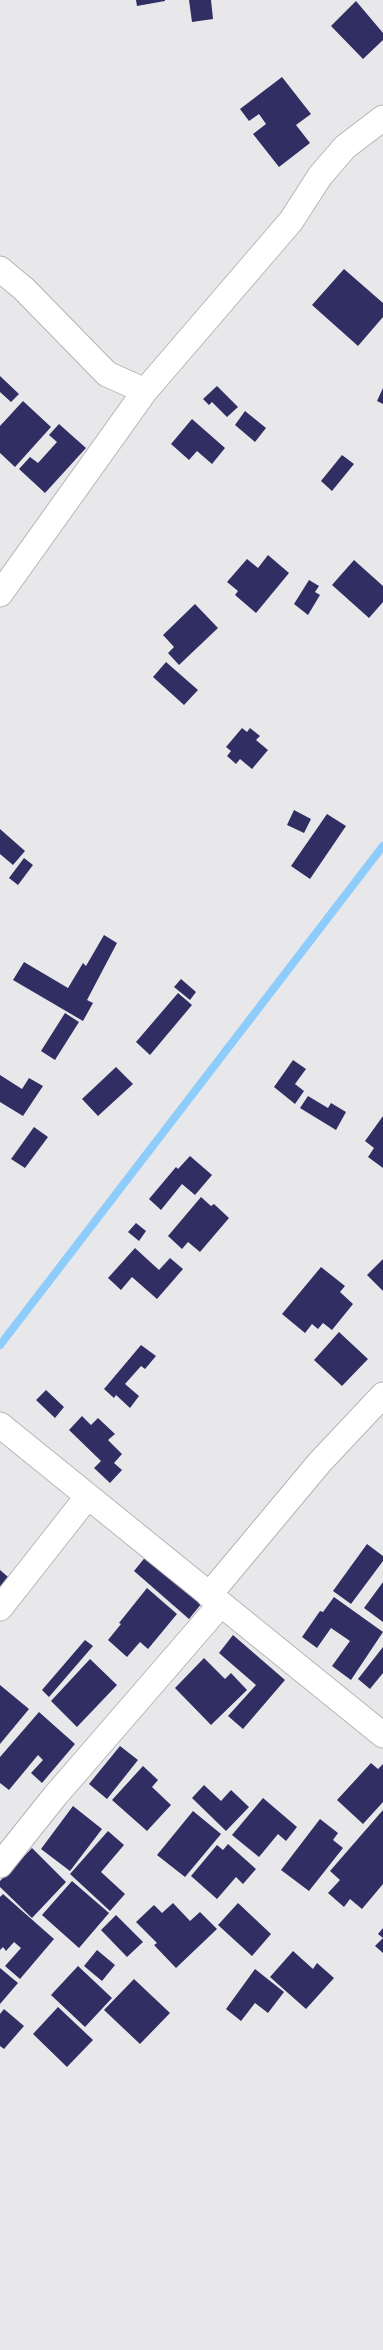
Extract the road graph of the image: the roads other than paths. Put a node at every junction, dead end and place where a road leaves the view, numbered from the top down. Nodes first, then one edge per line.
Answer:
1 (383, 118) edge
2 (0, 270) edge
3 (145, 392) junction
4 (0, 594) edge
5 (383, 1395) edge
6 (0, 1425) edge
7 (88, 1496) junction
8 (215, 1600) junction
9 (0, 1608) edge
10 (383, 1735) edge
11 (0, 1864) edge

1 - 3 street
2 - 3 street
3 - 4 street
5 - 8 street
6 - 7 street
7 - 8 street
7 - 9 street
8 - 10 street
8 - 11 street

